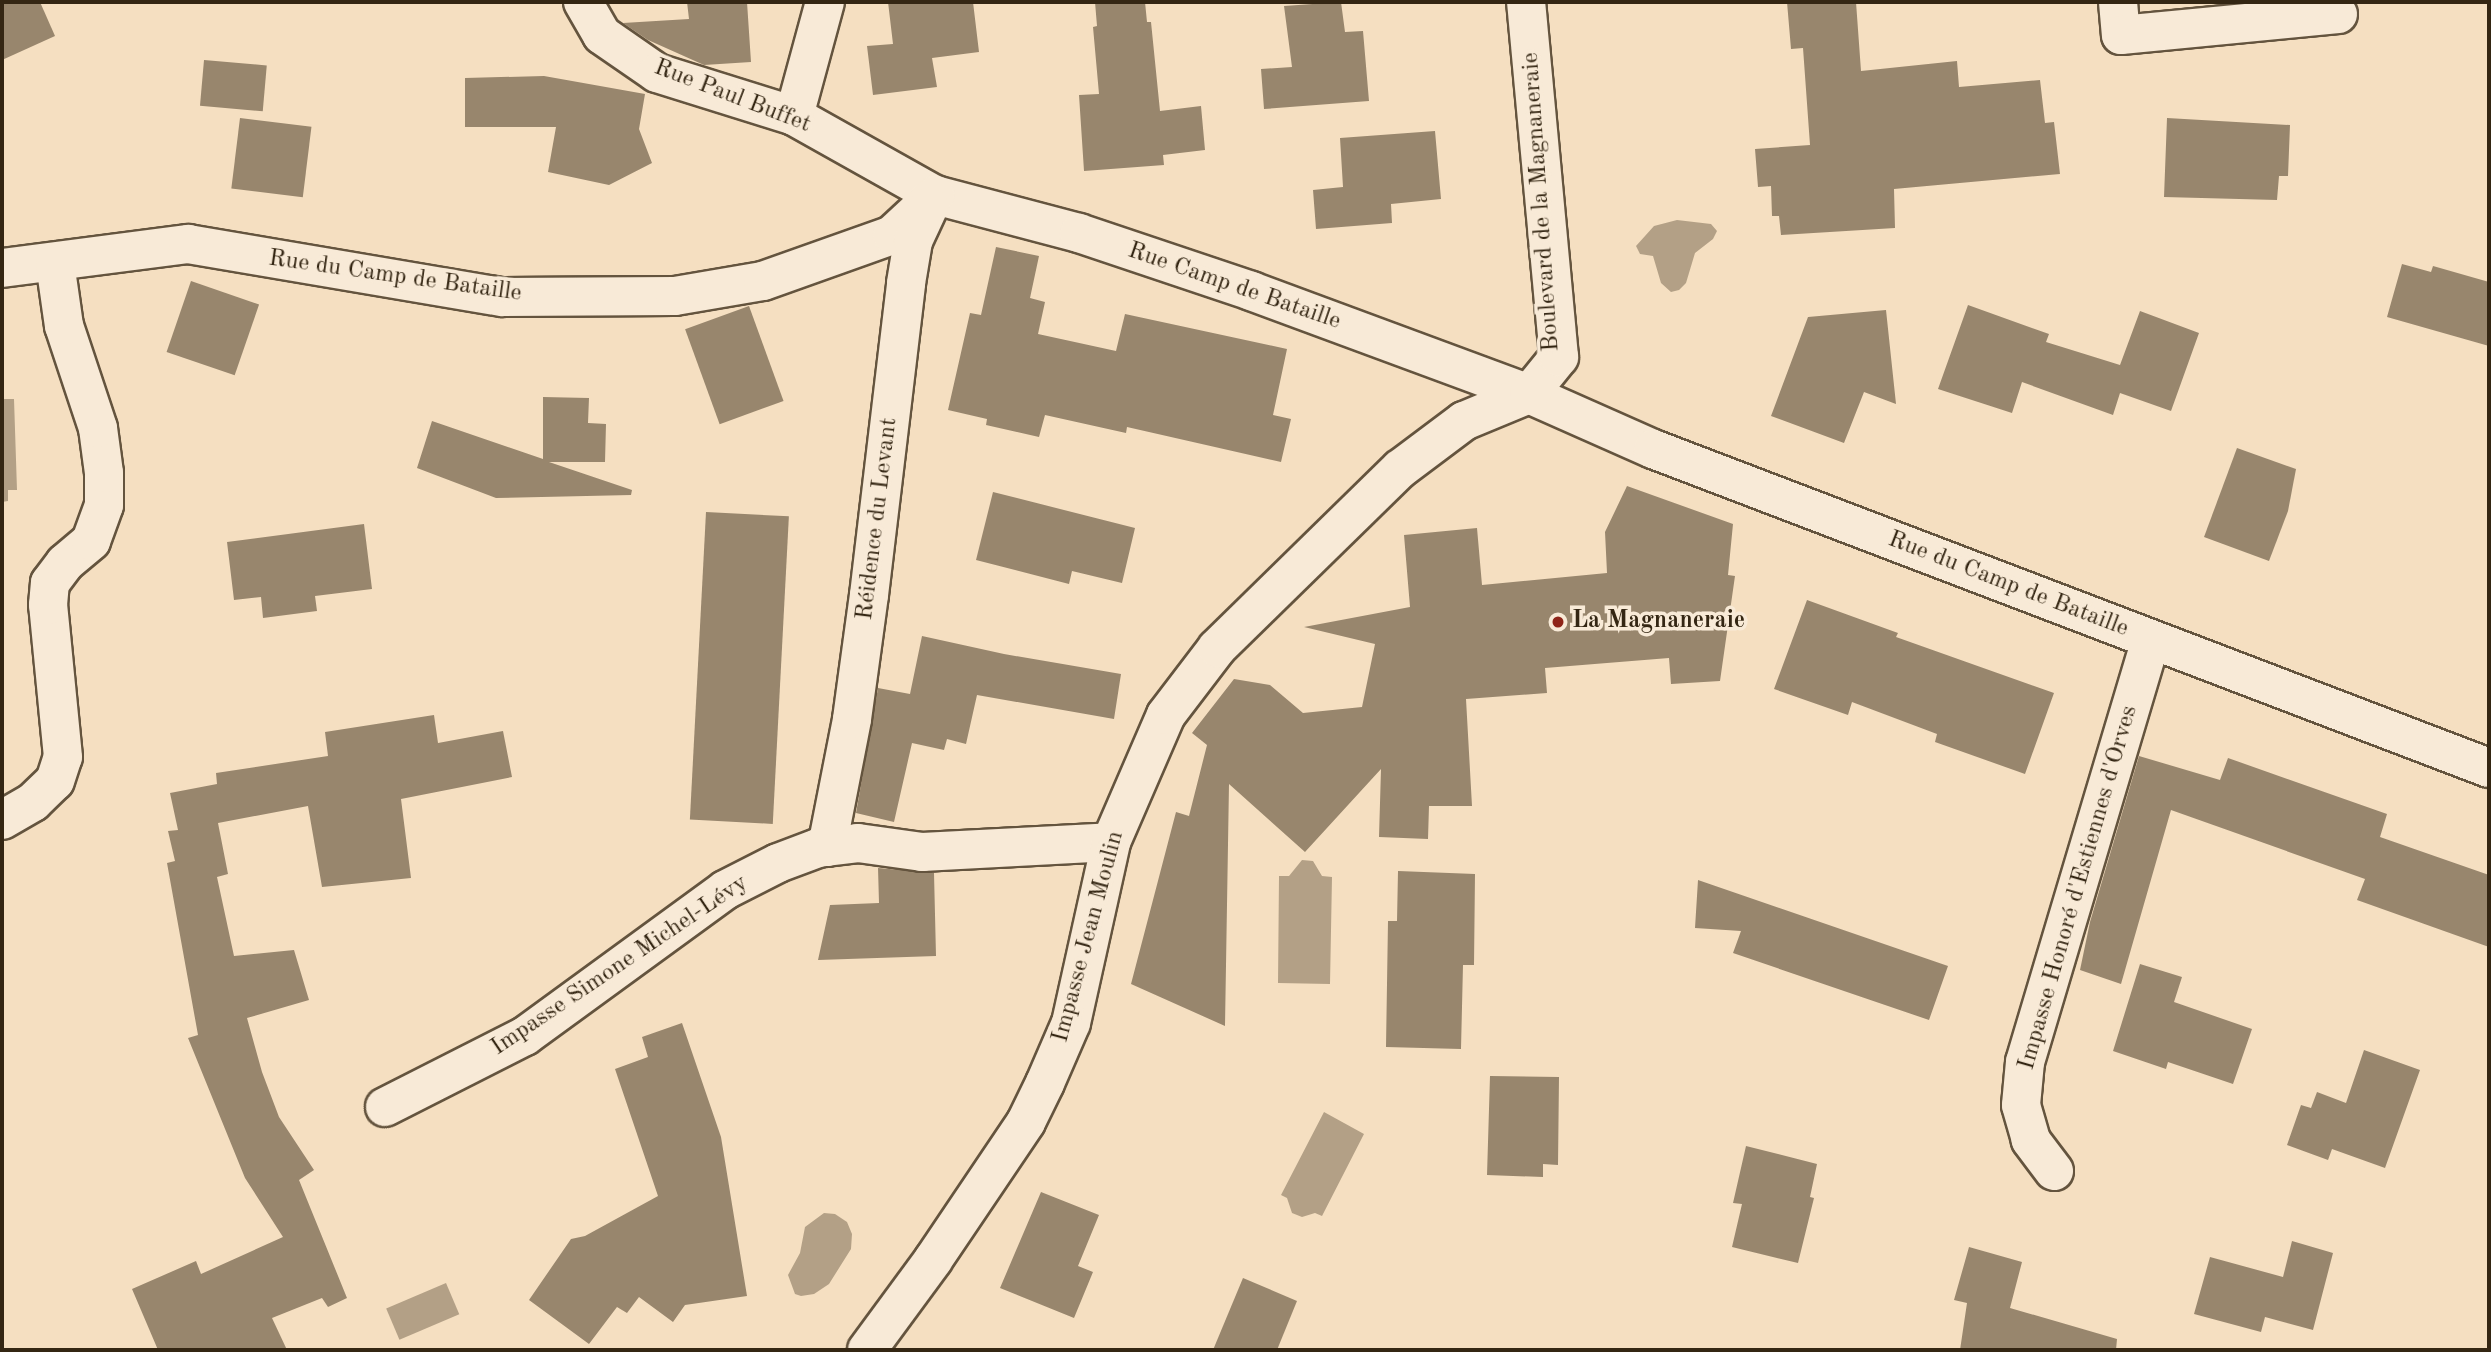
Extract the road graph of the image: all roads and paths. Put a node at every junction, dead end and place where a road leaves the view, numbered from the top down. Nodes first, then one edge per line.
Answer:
1 (583, 2) edge
2 (825, 2) edge
3 (1526, 2) edge
4 (2118, 2) edge
5 (2338, 15) dead end
6 (794, 116) junction
7 (935, 195) junction
8 (55, 263) junction
9 (2, 268) edge
10 (1529, 394) junction
11 (2151, 639) junction
12 (2489, 768) edge
13 (2, 820) edge
14 (1111, 842) junction
15 (827, 847) junction
16 (385, 1107) dead end
17 (2054, 1171) dead end
18 (884, 1344) edge

1 - 6 street, Rue Paul Buffet
2 - 6 street
3 - 10 street, Boulevard de la Magnaneraie
4 - 5 street
6 - 7 street, Rue Paul Buffet
7 - 8 street, Rue du Camp de Bataille
7 - 10 street, Rue Camp de Bataille
7 - 15 street, Réidence du Levant
8 - 9 street, Rue du Camp de Bataille
8 - 13 street
10 - 11 street, Rue du Camp de Bataille
10 - 14 street, Impasse Jean Moulin
11 - 12 street, Rue du Camp de Bataille
11 - 17 street, Impasse Honoré d'Estiennes d'Orves
14 - 15 street, Impasse Simone Michel-Lévy
14 - 18 street, Impasse Jean Moulin
15 - 16 street, Impasse Simone Michel-Lévy

